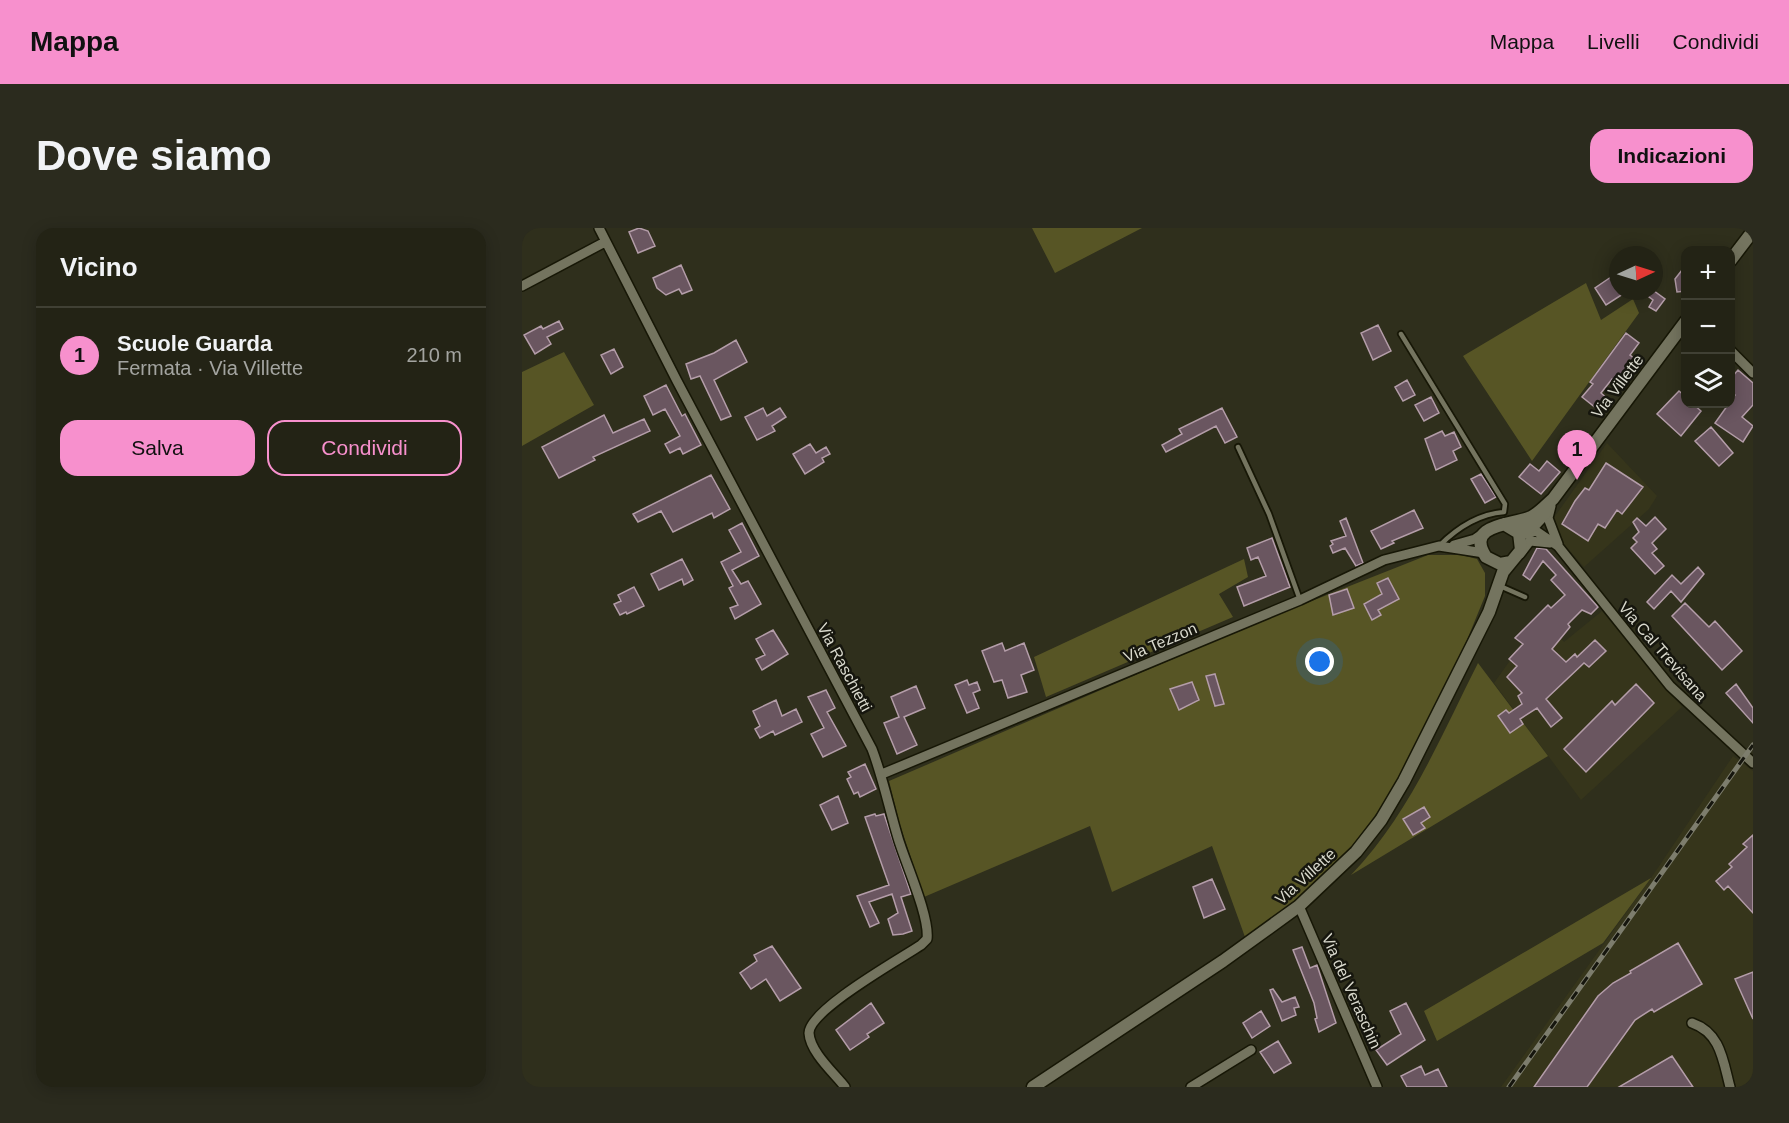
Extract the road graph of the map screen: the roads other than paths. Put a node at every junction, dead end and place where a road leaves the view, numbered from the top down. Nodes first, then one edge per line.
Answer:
1 (600, 228) edge
2 (1753, 231) edge
3 (605, 242) junction
4 (1735, 256) edge
5 (522, 286) edge
6 (1681, 328) edge
7 (1401, 334) dead end
8 (1735, 354) edge
9 (1753, 373) edge
10 (1238, 447) dead end
11 (1554, 498) junction
12 (1504, 524) junction
13 (1486, 530) junction
14 (1520, 535) junction
15 (1439, 546) junction
16 (1450, 546) junction
17 (1559, 547) junction
18 (1487, 556) junction
19 (1515, 558) junction
20 (1495, 591) junction
21 (1525, 597) dead end
22 (1300, 600) junction
23 (1753, 763) edge
24 (882, 774) junction
25 (1299, 906) junction
26 (1692, 1023) dead end
27 (1251, 1050) dead end
28 (845, 1087) edge
29 (1033, 1087) edge
30 (1191, 1087) edge
31 (1377, 1087) edge
32 (1730, 1087) edge

1 - 3 street, Via Raschietti
2 - 4 street
3 - 5 street
3 - 24 street, Via Raschietti
6 - 11 street, Via Villette
7 - 15 lane
8 - 9 street
10 - 22 lane
11 - 12 street, Via Villette
11 - 14 street, Via Villette
11 - 17 street, Via Cal Trevisana
12 - 13 street, Via Villette
12 - 14 street
13 - 16 street, Via Tezzon
13 - 18 street, Via Villette
14 - 17 street, Via Cal Trevisana
14 - 19 street, Via Villette
15 - 16 street, Via Tezzon
15 - 22 street, Via Tezzon
16 - 18 street, Via Tezzon
17 - 19 street
17 - 23 street, Via Cal Trevisana
18 - 19 street
18 - 20 street, Via Villette
19 - 20 street, Via Villette
20 - 21 lane
20 - 25 street, Via Villette
22 - 24 street, Via Tezzon
24 - 28 street, Via Raschietti
25 - 29 street, Via Villette
25 - 31 street, Via del Veraschin
26 - 32 street
27 - 30 street

